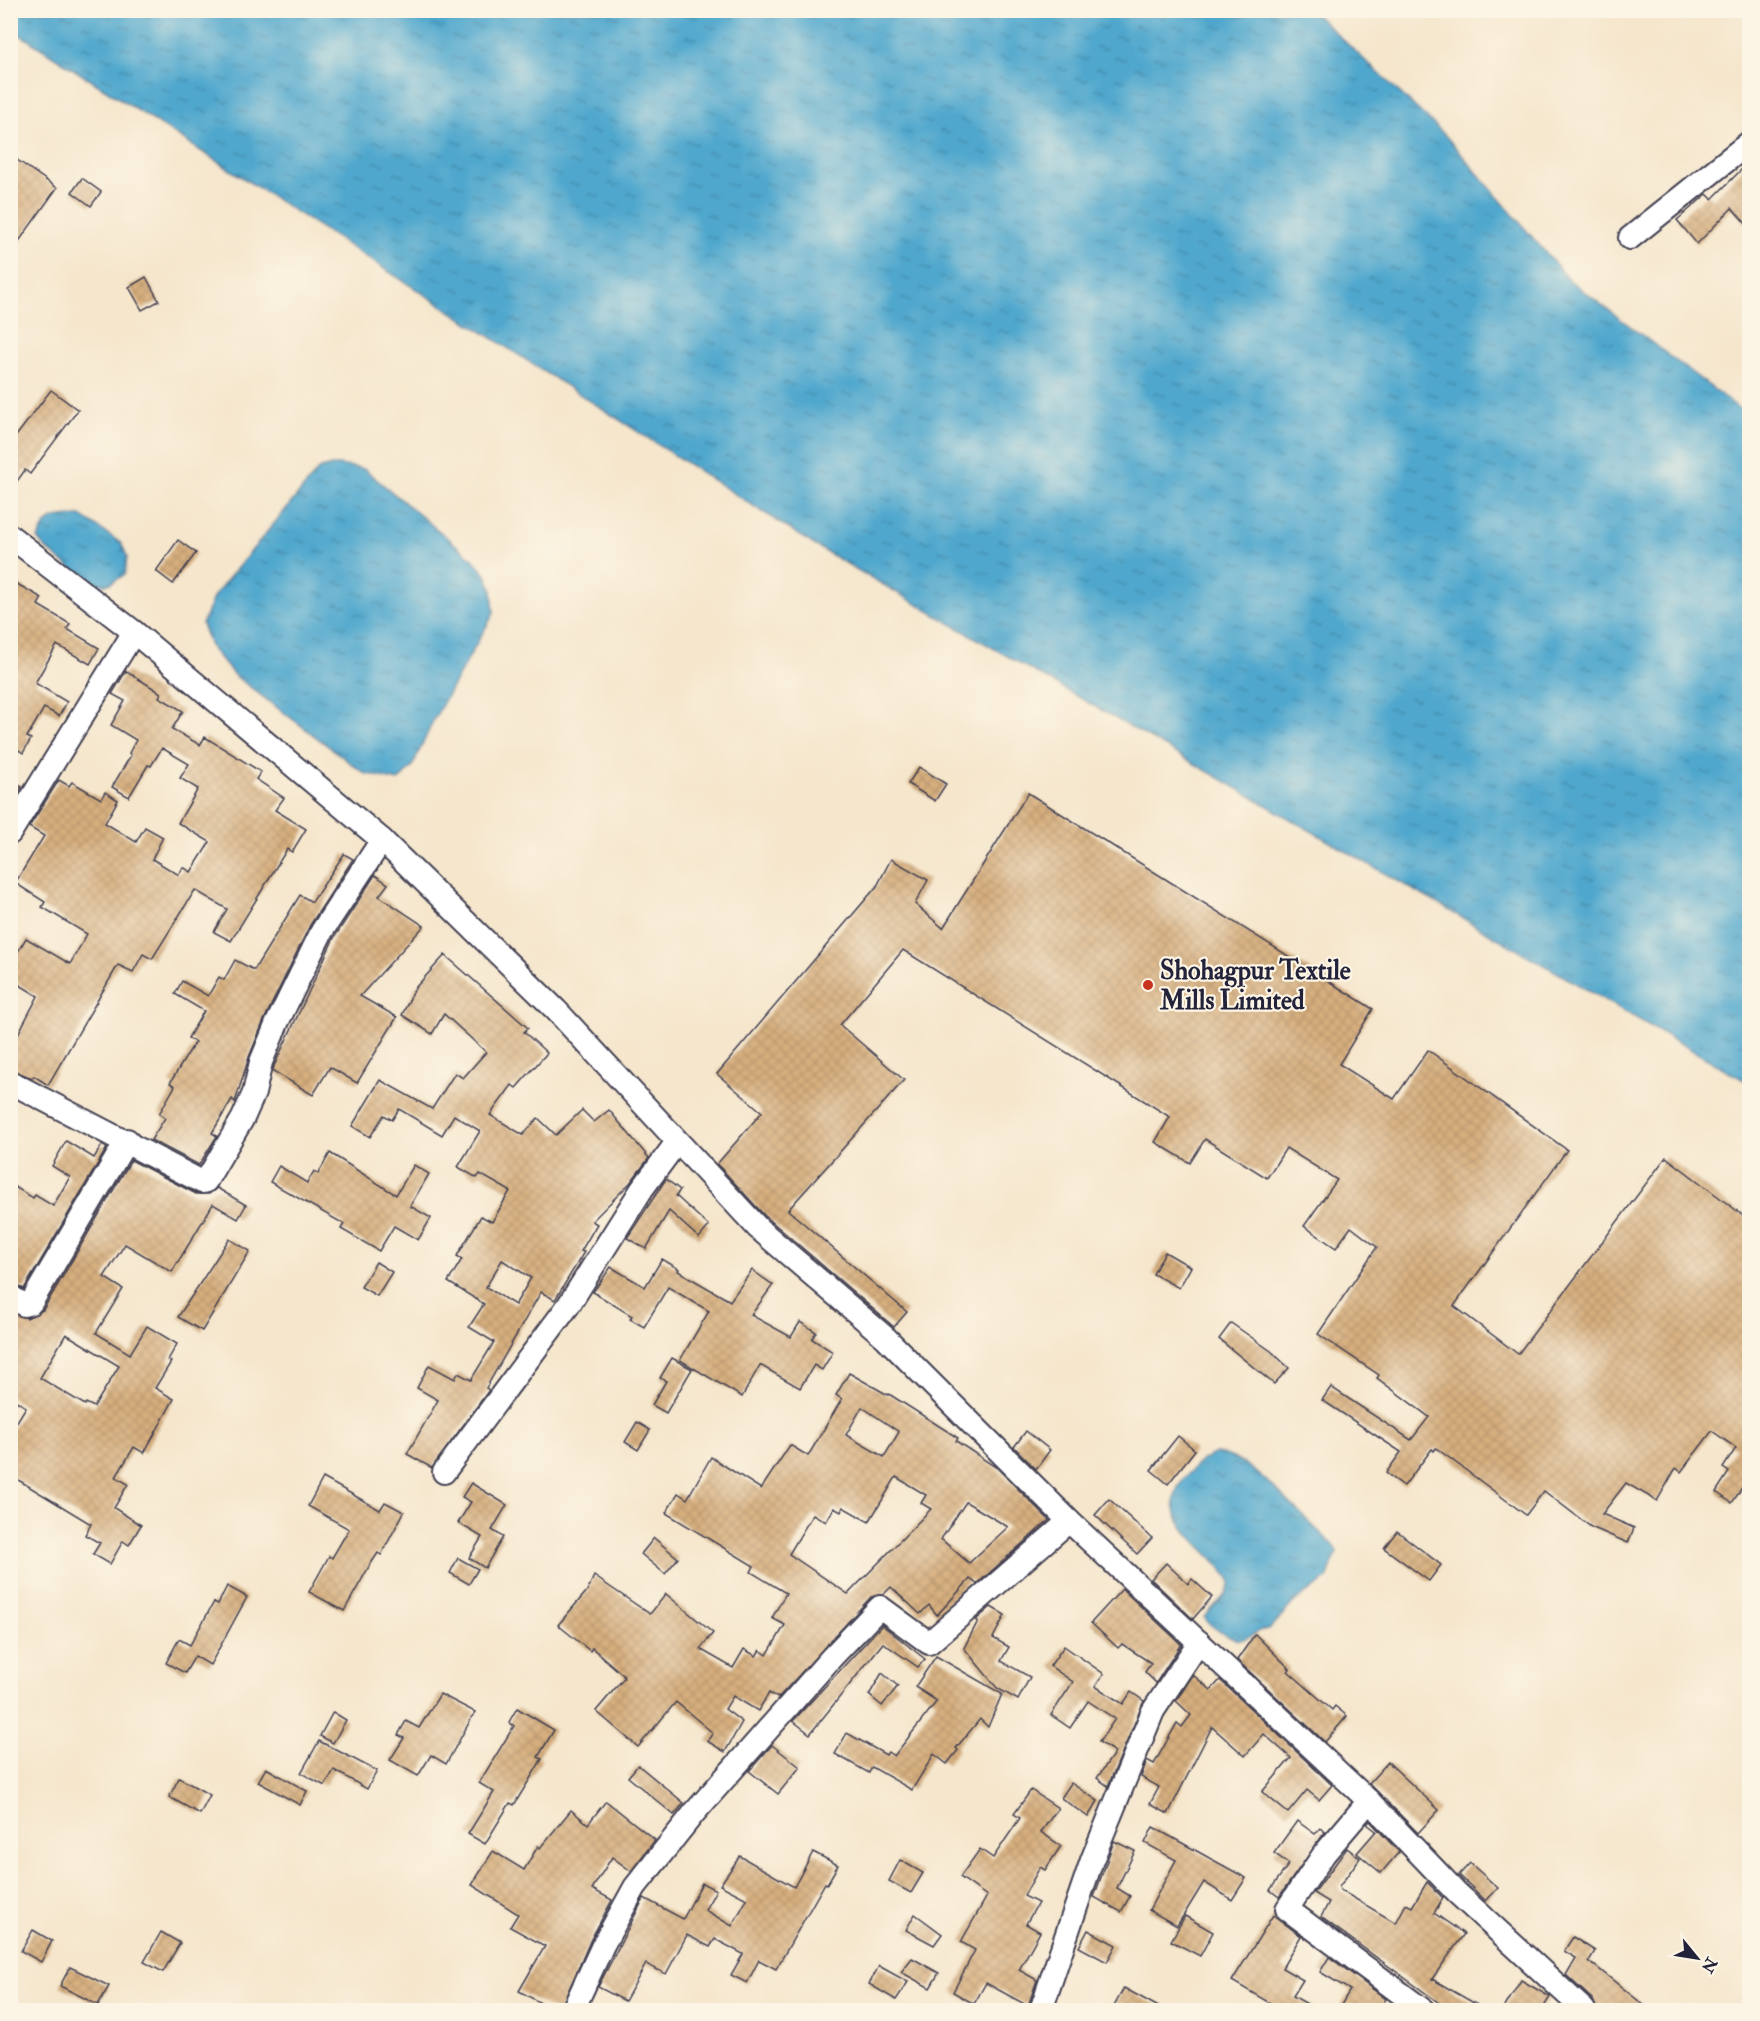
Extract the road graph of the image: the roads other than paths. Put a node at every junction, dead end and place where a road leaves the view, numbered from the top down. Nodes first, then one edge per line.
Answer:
1 (1749, 142) edge
2 (1630, 238) dead end
3 (10, 536) edge
4 (134, 632) junction
5 (10, 833) edge
6 (382, 840) junction
7 (10, 1082) edge
8 (127, 1140) junction
9 (677, 1142) junction
10 (10, 1296) edge
11 (444, 1472) dead end
12 (1069, 1521) junction
13 (1199, 1642) junction
14 (1369, 1801) junction
15 (573, 2010) edge
16 (1041, 2010) edge
17 (1423, 2010) edge
18 (1584, 2010) edge

1 - 2 street
3 - 4 street
4 - 5 street
4 - 6 street
6 - 8 street
6 - 9 street
7 - 8 street
8 - 10 street
9 - 11 street
9 - 12 street
12 - 13 street
12 - 15 street
13 - 14 street
13 - 16 street
14 - 17 street
14 - 18 street

